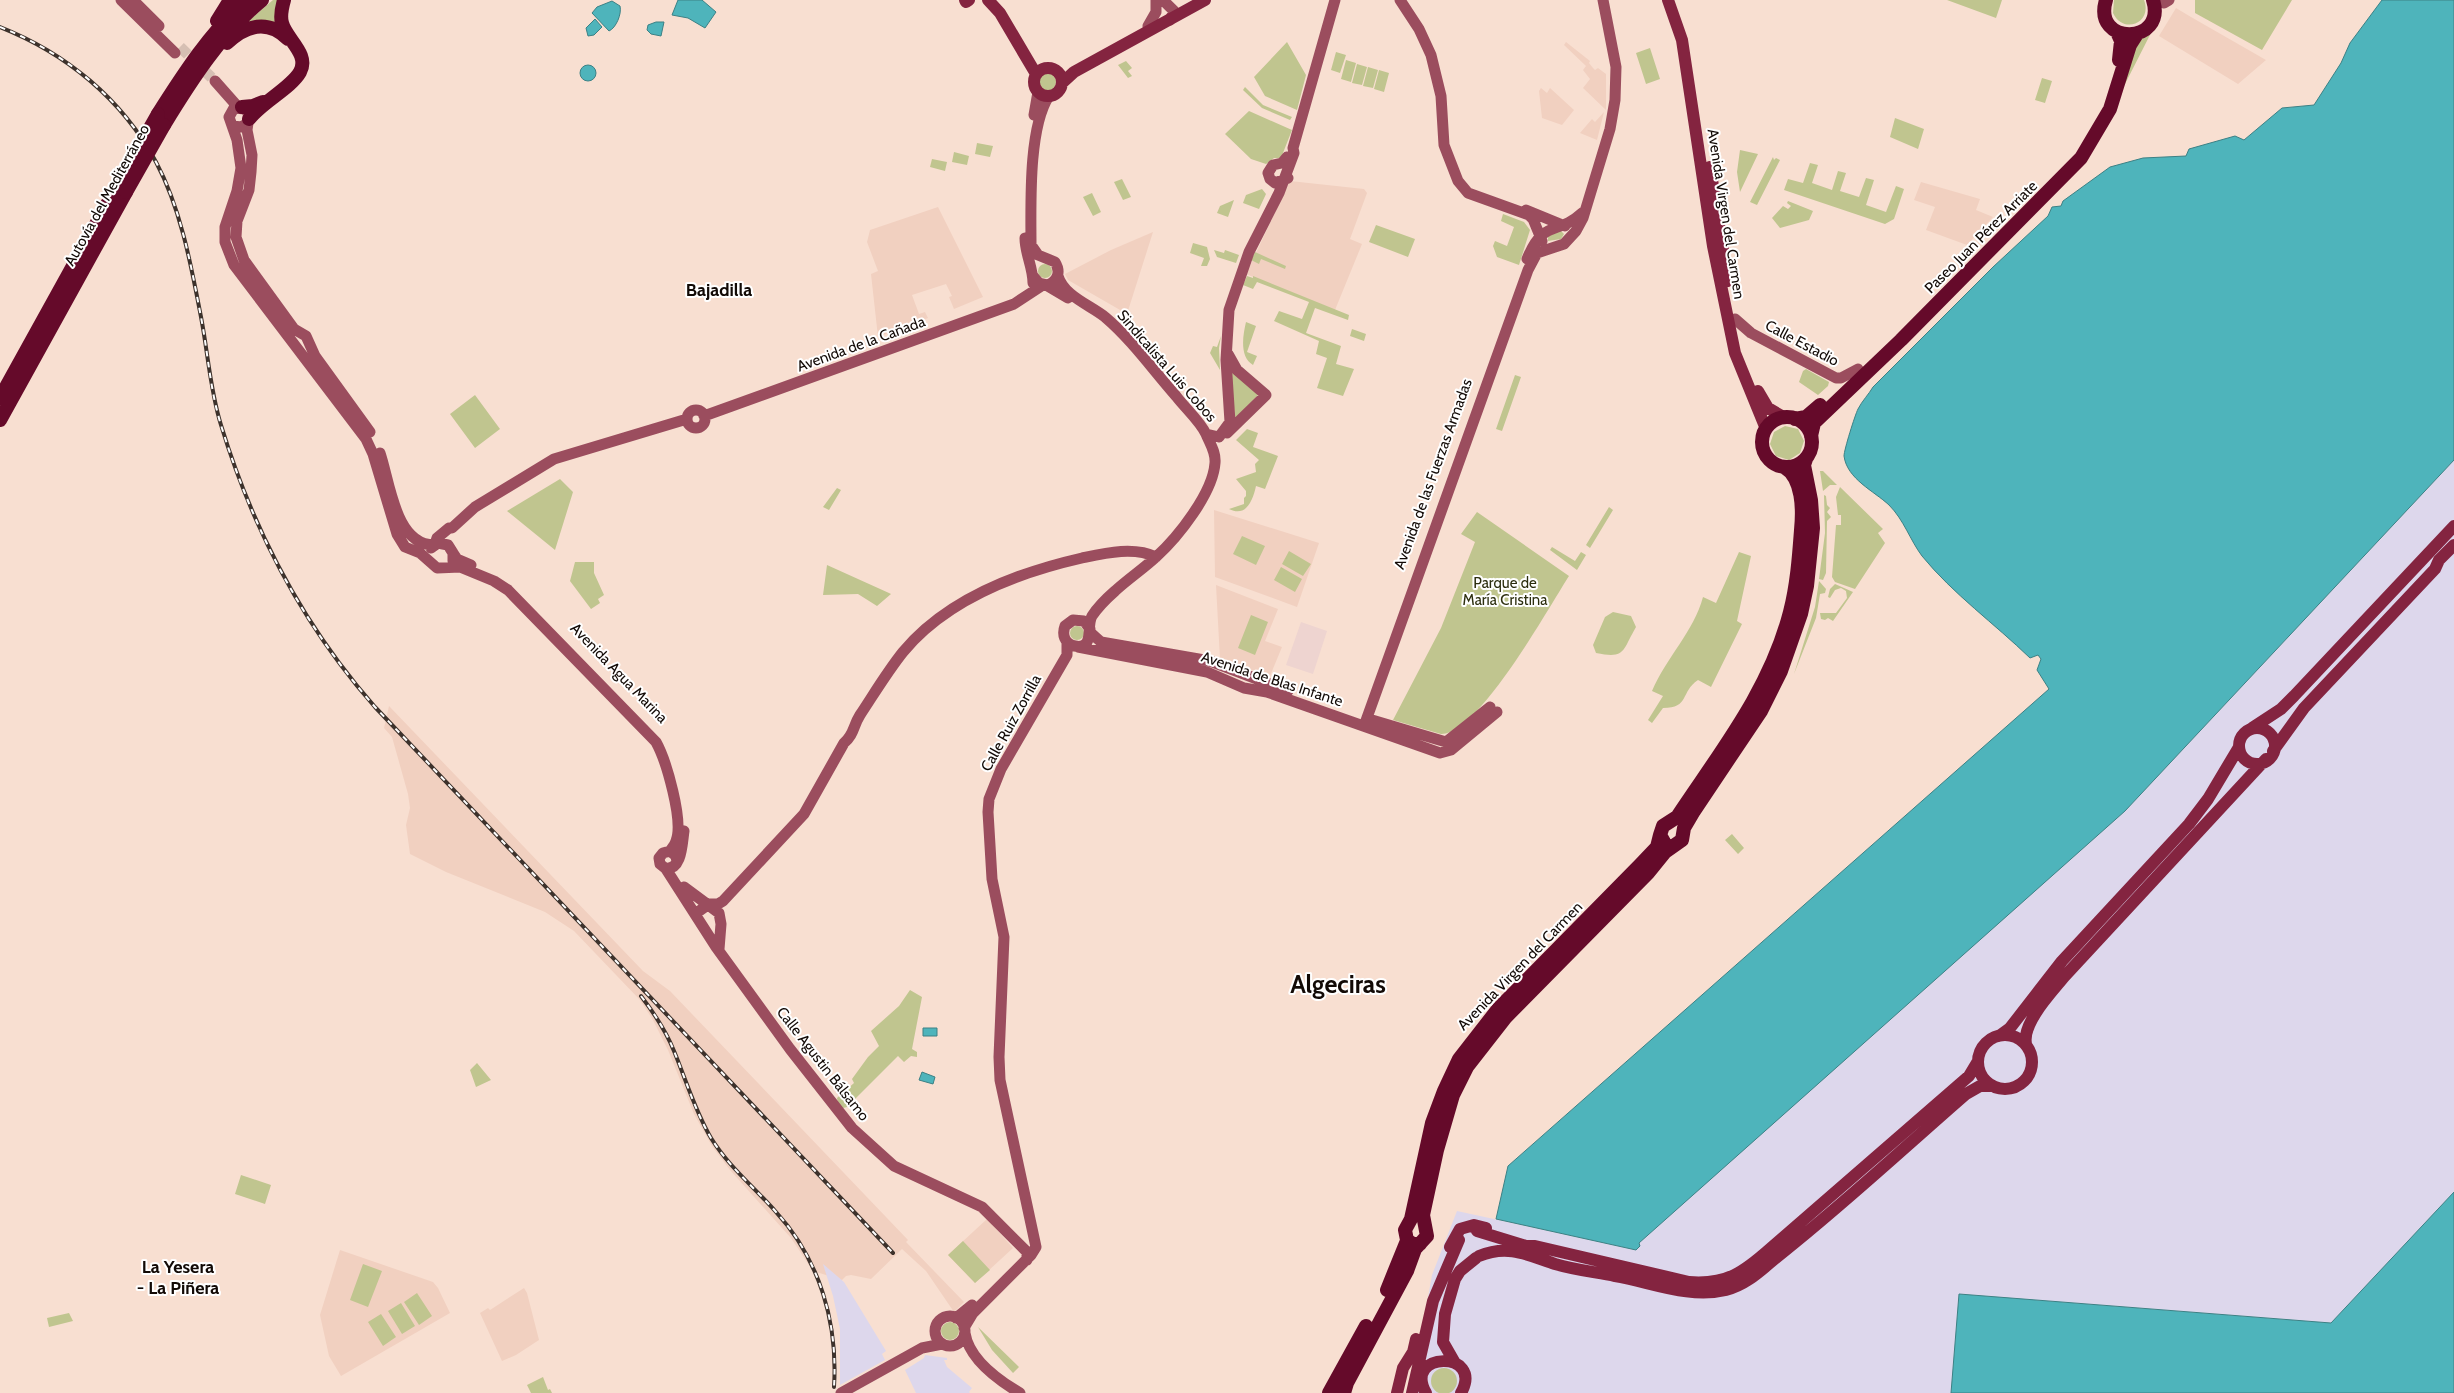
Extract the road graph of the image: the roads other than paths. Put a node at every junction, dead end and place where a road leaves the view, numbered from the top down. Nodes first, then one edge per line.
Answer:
1 (121, 0) edge
2 (133, 0) edge
3 (230, 0) edge
4 (246, 0) edge
5 (262, 0) edge
6 (284, 0) edge
7 (988, 0) edge
8 (999, 0) edge
9 (1156, 0) edge
10 (1163, 0) edge
11 (1194, 0) edge
12 (1205, 0) edge
13 (1336, 0) edge
14 (1400, 0) edge
15 (1603, 0) edge
16 (1668, 0) edge
17 (1678, 0) edge
18 (2106, 0) edge
19 (2154, 0) edge
20 (2169, 0) edge
21 (1172, 15) junction
22 (1148, 26) junction
23 (2117, 32) junction
24 (2136, 34) junction
25 (298, 51) junction
26 (199, 60) junction
27 (1046, 71) junction
28 (1062, 83) junction
29 (212, 84) tunnel mouth
30 (1043, 94) junction
31 (241, 114) junction
32 (1455, 173) junction
33 (123, 187) junction
34 (1583, 212) junction
35 (1563, 225) junction
36 (1537, 236) junction
37 (1570, 238) junction
38 (1552, 248) junction
39 (1043, 258) junction
40 (1033, 272) junction
41 (1058, 276) junction
42 (1045, 285) junction
43 (1027, 294) junction
44 (1735, 319) junction
45 (300, 342) junction
46 (1858, 370) junction
47 (1232, 372) junction
48 (19, 385) junction
49 (0, 398) edge
50 (1790, 418) junction
51 (0, 420) edge
52 (1234, 420) junction
53 (1766, 429) junction
54 (0, 431) edge
55 (1206, 434) junction
56 (1811, 436) junction
57 (1215, 454) junction
58 (1806, 459) junction
59 (1784, 467) junction
60 (2454, 526) edge
61 (452, 528) junction
62 (2454, 544) edge
63 (434, 545) junction
64 (452, 550) junction
65 (1154, 556) junction
66 (429, 562) junction
67 (446, 567) junction
68 (1081, 620) junction
69 (1091, 631) junction
70 (1074, 645) junction
71 (1494, 710) dead end
72 (1363, 721) junction
73 (2252, 728) junction
74 (2239, 747) junction
75 (2270, 755) junction
76 (1671, 821) junction
77 (1684, 828) junction
78 (1660, 835) junction
79 (1674, 845) junction
80 (670, 851) junction
81 (673, 865) junction
82 (709, 904) junction
83 (695, 914) junction
84 (720, 928) junction
85 (709, 936) junction
86 (719, 949) junction
87 (1999, 1036) junction
88 (2026, 1044) junction
89 (1978, 1061) junction
90 (1992, 1086) junction
91 (1409, 1224) junction
92 (1425, 1226) junction
93 (1477, 1231) junction
94 (1459, 1240) junction
95 (1413, 1242) junction
96 (1535, 1246) junction
97 (1028, 1256) junction
98 (1477, 1257) junction
99 (1554, 1264) junction
100 (1444, 1287) junction
101 (956, 1318) junction
102 (1428, 1320) junction
103 (965, 1331) junction
104 (944, 1342) junction
105 (976, 1357) junction
106 (1408, 1361) junction
107 (1455, 1363) junction
108 (1424, 1382) edge
109 (1335, 1392) edge
110 (841, 1393) edge
111 (1020, 1393) edge
112 (1398, 1393) edge
113 (1403, 1393) edge
114 (1412, 1393) edge
115 (1418, 1393) edge
116 (1461, 1393) edge

1 - 2 street
3 - 26 highway
4 - 26 highway, Autovía del Mediterráneo
5 - 26 highway, Autovía del Mediterráneo
6 - 25 highway
7 - 27 main road
8 - 27 main road
9 - 22 street
10 - 21 street
11 - 21 main road
12 - 21 main road
13 - 47 street
14 - 32 street
15 - 34 street
16 - 53 main road, Avenida Virgen del Carmen
17 - 44 main road, Avenida Virgen del Carmen
18 - 23 highway, Paseo Juan Pérez Arriate
19 - 20 street
19 - 24 highway, Paseo Juan Pérez Arriate
21 - 22 main road
21 - 28 main road
22 - 27 main road
23 - 24 highway
23 - 46 highway, Paseo Juan Pérez Arriate
24 - 56 highway, Paseo Juan Pérez Arriate
25 - 26 highway
25 - 31 highway
26 - 33 highway, Autovía del Mediterráneo, bridge
27 - 28 main road
27 - 30 main road
28 - 30 main road
29 - 31 street
30 - 39 street
30 - 40 street
31 - 45 street
31 - 45 street
32 - 35 street
32 - 36 street
33 - 48 highway, Autovía del Mediterráneo
33 - 49 highway, Autovía del Mediterráneo
34 - 35 street
34 - 37 street
35 - 36 street
35 - 37 street
36 - 38 street
36 - 72 street, Avenida de las Fuerzas Armadas
37 - 38 street, Avenida de las Fuerzas Armadas
38 - 72 street, Avenida de las Fuerzas Armadas
39 - 40 street
39 - 41 street
40 - 42 street
40 - 43 street
41 - 42 street
41 - 55 street, Sindicalista Luis Cobos
42 - 43 street, Avenida de la Cañada
42 - 65 street, Sindicalista Luis Cobos
43 - 61 street, Avenida de la Cañada
44 - 46 street, Calle Estadio
44 - 50 main road, Avenida Virgen del Carmen
45 - 63 street
45 - 66 street
46 - 50 highway, Paseo Juan Pérez Arriate
47 - 52 street
47 - 52 street
48 - 51 highway, Autovía del Mediterráneo
48 - 54 highway
50 - 53 highway
50 - 56 highway
52 - 55 street
52 - 57 street
53 - 59 highway
55 - 57 street, Sindicalista Luis Cobos
56 - 58 highway
57 - 65 street, Sindicalista Luis Cobos
58 - 59 highway
58 - 77 highway
59 - 76 highway
60 - 73 main road
61 - 63 street
61 - 64 street
62 - 75 main road
63 - 64 street
63 - 66 street
64 - 67 street
64 - 81 street, Avenida Agua Marina
65 - 68 street, Sindicalista Luis Cobos
65 - 69 street, Sindicalista Luis Cobos
65 - 82 street
66 - 67 street
67 - 80 street, Avenida Agua Marina
68 - 69 street
68 - 70 street
69 - 70 street
69 - 72 street, Avenida de Blas Infante
70 - 72 street, Avenida de Blas Infante
70 - 97 street, Calle Ruiz Zorrilla
71 - 72 street, Avenida de Blas Infante
73 - 74 main road
73 - 75 main road
74 - 75 main road
74 - 87 main road
75 - 88 main road
76 - 77 highway
76 - 78 highway
77 - 79 highway
78 - 79 highway
78 - 91 highway, Avenida Virgen del Carmen
79 - 92 highway, Avenida Virgen del Carmen
80 - 81 street
80 - 81 street
81 - 82 street
81 - 83 street
82 - 83 street
82 - 84 street
83 - 85 street
84 - 85 street
84 - 86 street
85 - 86 street
86 - 97 street, Calle Agustin Bálsamo
87 - 88 main road
87 - 89 main road
88 - 90 main road
89 - 90 main road
89 - 96 main road
90 - 99 main road
91 - 92 highway
91 - 95 highway
92 - 95 highway
93 - 94 main road
93 - 96 main road
93 - 98 main road
94 - 98 main road
94 - 100 main road
95 - 109 highway
96 - 100 main road
97 - 101 street
97 - 103 street
98 - 99 main road
98 - 100 main road
99 - 100 main road
100 - 102 main road
100 - 107 main road
100 - 108 main road
101 - 103 street
101 - 104 street
102 - 106 main road
102 - 114 main road
103 - 104 street
103 - 105 street
104 - 105 street
104 - 110 street
105 - 111 street
106 - 112 main road
106 - 113 main road
107 - 108 main road
107 - 116 main road
108 - 115 main road

